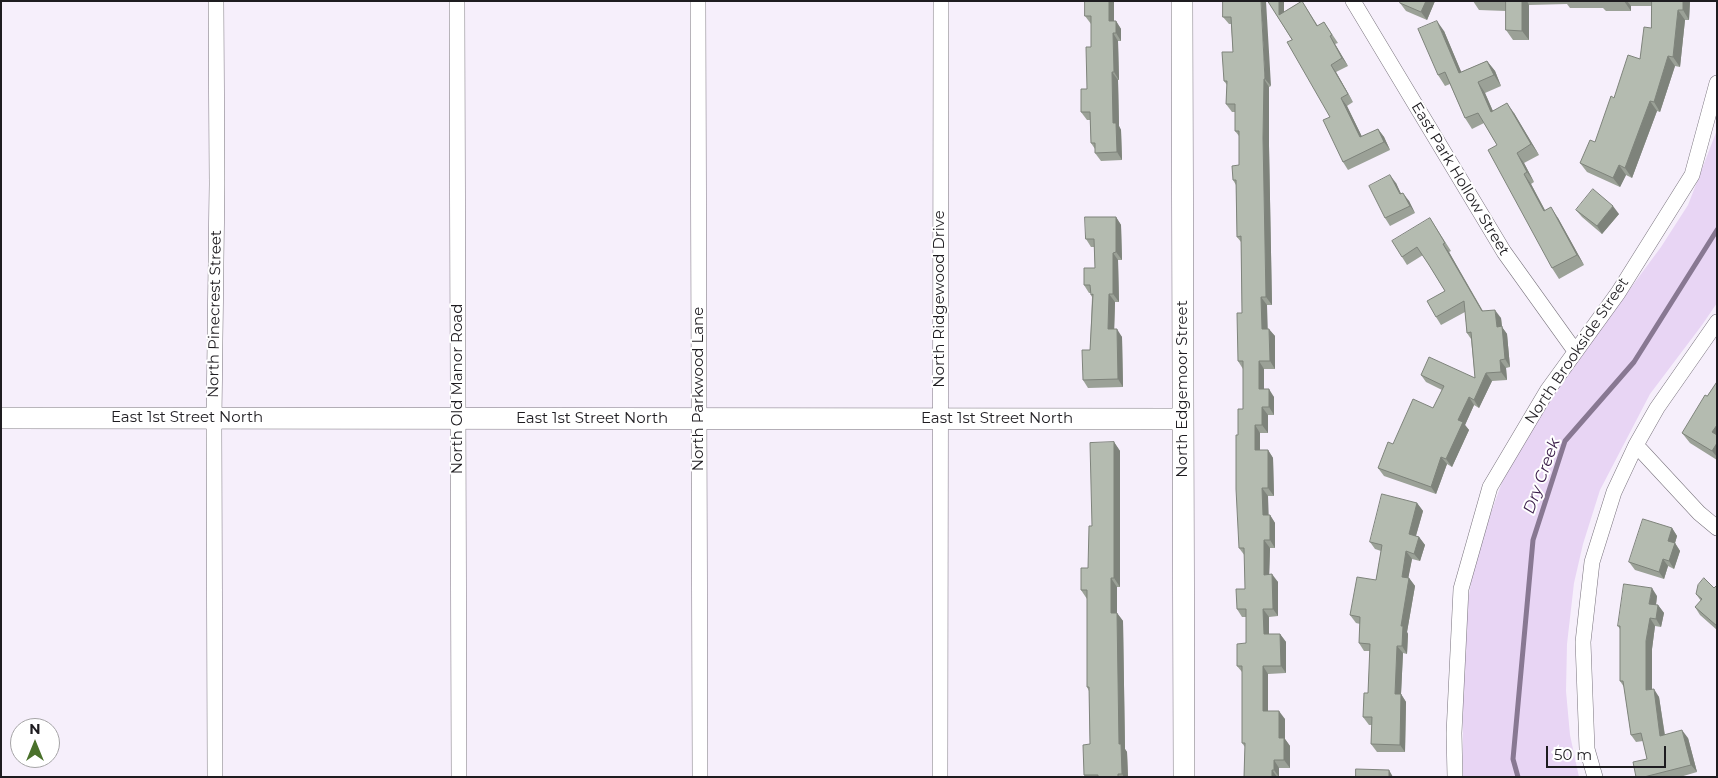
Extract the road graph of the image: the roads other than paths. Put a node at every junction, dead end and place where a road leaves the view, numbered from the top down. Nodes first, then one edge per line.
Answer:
1 (216, 1) edge
2 (458, 1) edge
3 (698, 1) edge
4 (941, 1) edge
5 (1182, 1) edge
6 (1353, 1) edge
7 (1717, 83) edge
8 (1717, 322) edge
9 (1575, 351) junction
10 (1, 418) edge
11 (214, 419) junction
12 (458, 419) junction
13 (699, 419) junction
14 (940, 419) junction
15 (1183, 419) junction
16 (1636, 445) junction
17 (1717, 528) edge
18 (215, 777) edge
19 (459, 777) edge
20 (700, 777) edge
21 (940, 777) edge
22 (1184, 777) edge
23 (1455, 777) edge
24 (1595, 777) edge

1 - 11 street, North Pinecrest Street
2 - 12 street, North Old Manor Road
3 - 13 street, North Parkwood Lane
4 - 14 street, North Ridgewood Drive
5 - 15 street, North Edgemoor Street
6 - 9 street, East Park Hollow Street
7 - 9 street, North Brookside Street
8 - 16 street
9 - 23 street, North Brookside Street
10 - 11 street, East 1st Street North
11 - 12 street, East 1st Street North
11 - 18 street, North Pinecrest Street
12 - 13 street, East 1st Street North
12 - 19 street, North Old Manor Road
13 - 14 street, East 1st Street North
13 - 20 street, North Parkwood Lane
14 - 15 street, East 1st Street North
14 - 21 street, North Ridgewood Drive
15 - 22 street, North Edgemoor Street
16 - 17 street
16 - 24 street

